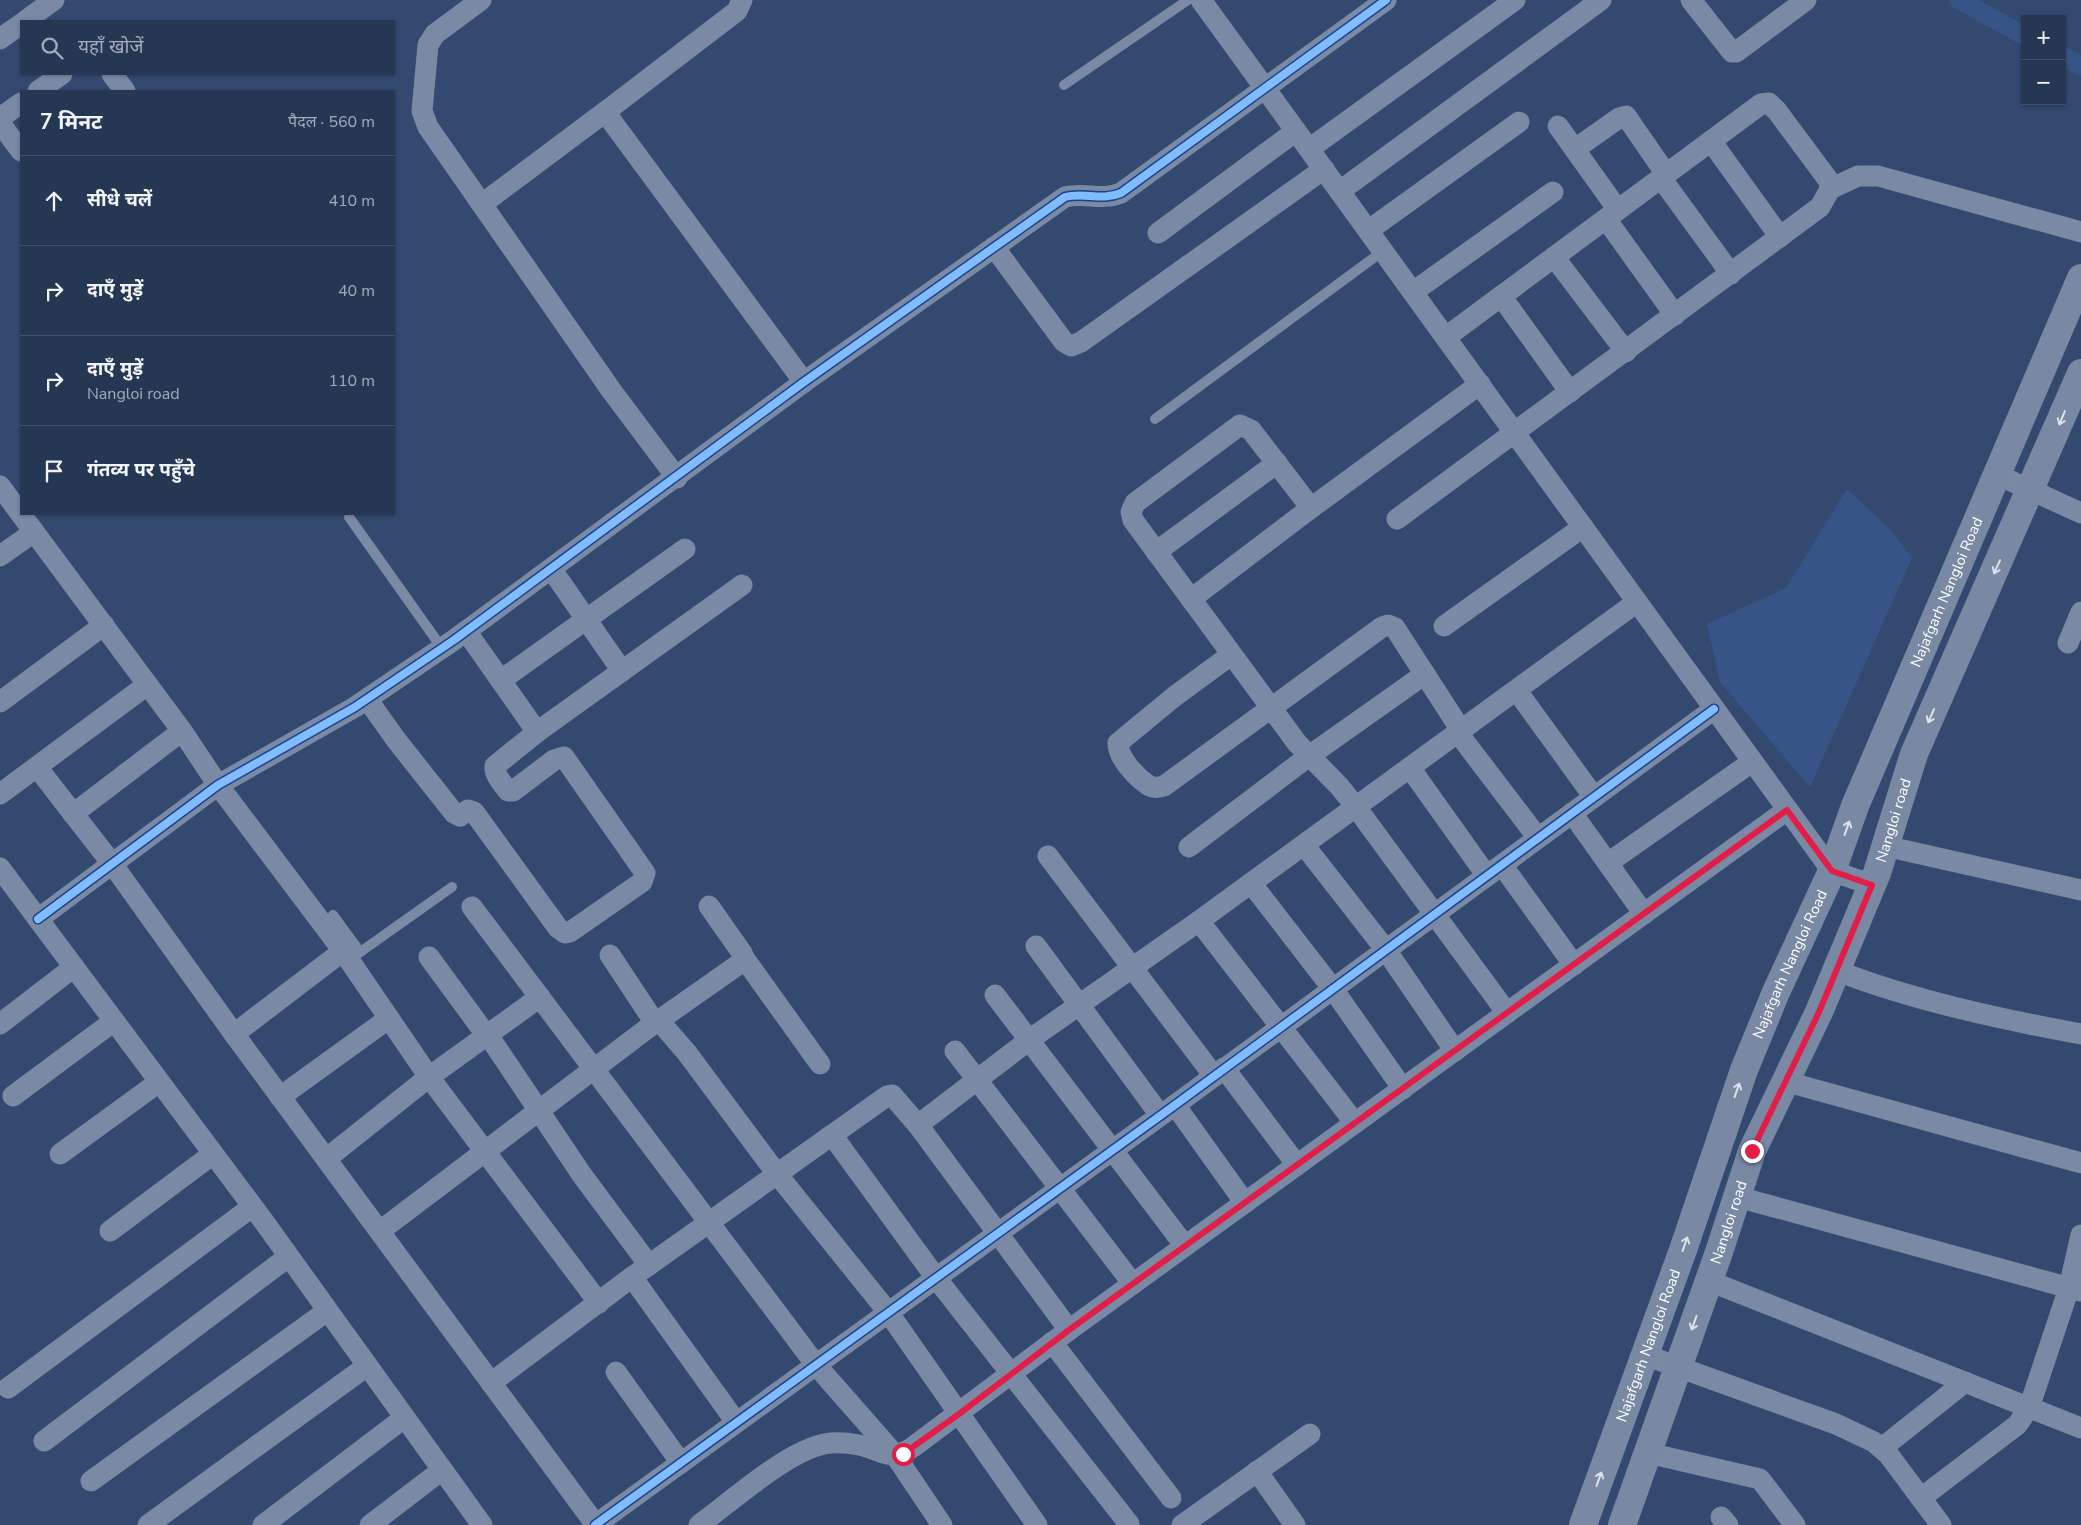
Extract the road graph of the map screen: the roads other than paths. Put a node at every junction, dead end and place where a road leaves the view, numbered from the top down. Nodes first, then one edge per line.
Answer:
1 (54, 0) edge
2 (481, 0) edge
3 (742, 0) edge
4 (1188, 0) edge
5 (1201, 0) edge
6 (1386, 0) edge
7 (1515, 0) edge
8 (1601, 0) edge
9 (1806, 0) edge
10 (1698, 3) edge
11 (26, 20) edge
12 (20, 25) edge
13 (0, 39) edge
14 (113, 75) edge
15 (1064, 85) dead end
16 (1265, 88) junction
17 (124, 90) edge
18 (20, 104) edge
19 (605, 112) junction
20 (0, 118) edge
21 (1519, 122) dead end
22 (0, 123) edge
23 (1558, 126) dead end
24 (1296, 131) junction
25 (1711, 141) junction
26 (1309, 148) junction
27 (1575, 149) junction
28 (20, 150) edge
29 (1324, 169) junction
30 (1663, 176) junction
31 (1830, 189) junction
32 (1340, 191) junction
33 (1553, 192) dead end
34 (482, 204) junction
35 (1612, 214) junction
36 (1369, 230) junction
37 (2081, 232) edge
38 (1158, 233) dead end
39 (1780, 238) junction
40 (994, 248) junction
41 (1383, 251) junction
42 (1554, 258) junction
43 (1730, 274) junction
44 (2081, 278) edge
45 (1413, 292) junction
46 (1501, 296) junction
47 (1676, 316) junction
48 (1446, 337) junction
49 (1626, 352) junction
50 (2081, 373) edge
51 (804, 382) junction
52 (1480, 384) junction
53 (1570, 392) junction
54 (1155, 419) dead end
55 (1516, 432) junction
56 (1277, 463) junction
57 (1998, 475) junction
58 (678, 478) junction
59 (0, 486) edge
60 (2031, 489) junction
61 (1311, 508) junction
62 (20, 513) edge
63 (2081, 513) edge
64 (21, 515) edge
65 (349, 517) dead end
66 (1398, 519) dead end
67 (1583, 527) junction
68 (34, 532) junction
69 (685, 549) dead end
70 (1156, 552) junction
71 (0, 556) edge
72 (552, 570) junction
73 (742, 585) dead end
74 (1191, 599) junction
75 (1637, 602) junction
76 (2081, 612) edge
77 (586, 620) junction
78 (104, 625) junction
79 (1444, 626) dead end
80 (466, 631) junction
81 (2068, 643) dead end
82 (442, 648) junction
83 (1231, 654) junction
84 (622, 671) junction
85 (1425, 674) junction
86 (501, 680) junction
87 (147, 685) junction
88 (1516, 691) junction
89 (367, 699) junction
90 (0, 702) edge
91 (1271, 709) junction
92 (1714, 709) junction
93 (1458, 728) junction
94 (182, 731) junction
95 (537, 732) junction
96 (1310, 756) junction
97 (1752, 762) junction
98 (37, 767) junction
99 (1410, 768) junction
100 (218, 786) junction
101 (0, 794) edge
102 (1594, 797) junction
103 (1356, 807) junction
104 (1787, 810) junction
105 (1572, 813) junction
106 (73, 814) junction
107 (1538, 838) junction
108 (1304, 845) junction
109 (1885, 846) junction
110 (1189, 847) dead end
111 (1048, 856) dead end
112 (1608, 863) junction
113 (113, 864) junction
114 (0, 868) edge
115 (1494, 870) junction
116 (1832, 871) junction
117 (1251, 883) junction
118 (1872, 885) junction
119 (452, 887) dead end
120 (2081, 890) edge
121 (709, 906) dead end
122 (472, 907) dead end
123 (1436, 913) junction
124 (1644, 914) junction
125 (333, 915) dead end
126 (38, 919) junction
127 (1199, 921) junction
128 (1036, 946) dead end
129 (1386, 950) junction
130 (351, 954) junction
131 (610, 955) dead end
132 (429, 957) dead end
133 (744, 958) junction
134 (1574, 965) junction
135 (1131, 967) junction
136 (74, 968) junction
137 (1835, 970) junction
138 (1333, 989) junction
139 (995, 996) dead end
140 (540, 997) junction
141 (1079, 1004) junction
142 (1507, 1013) junction
143 (388, 1018) junction
144 (114, 1021) junction
145 (655, 1023) junction
146 (0, 1024) edge
147 (1280, 1028) junction
148 (234, 1034) junction
149 (2081, 1034) edge
150 (487, 1035) junction
151 (1029, 1040) junction
152 (955, 1051) dead end
153 (1455, 1051) junction
154 (820, 1064) dead end
155 (594, 1068) junction
156 (1219, 1072) junction
157 (429, 1077) junction
158 (978, 1079) junction
159 (158, 1082) junction
160 (1784, 1082) junction
161 (1403, 1088) junction
162 (13, 1096) dead end
163 (280, 1097) junction
164 (1167, 1110) junction
165 (540, 1111) junction
166 (1355, 1123) junction
167 (918, 1124) junction
168 (832, 1135) junction
169 (1112, 1149) junction
170 (486, 1152) junction
171 (60, 1154) dead end
172 (213, 1154) junction
173 (326, 1158) junction
174 (2081, 1163) edge
175 (1297, 1165) junction
176 (777, 1174) junction
177 (1060, 1188) junction
178 (1738, 1196) junction
179 (1246, 1203) junction
180 (252, 1207) junction
181 (708, 1223) junction
182 (110, 1231) dead end
183 (380, 1231) junction
184 (998, 1233) junction
185 (2081, 1235) edge
186 (1185, 1246) junction
187 (288, 1257) junction
188 (640, 1271) junction
189 (936, 1278) junction
190 (1709, 1282) junction
191 (1133, 1284) junction
192 (2075, 1290) edge
193 (599, 1303) junction
194 (327, 1311) junction
195 (888, 1312) junction
196 (1061, 1336) junction
197 (1645, 1354) junction
198 (816, 1364) junction
199 (367, 1366) junction
200 (1679, 1366) junction
201 (616, 1372) dead end
202 (1012, 1375) junction
203 (1965, 1382) junction
204 (491, 1383) junction
205 (8, 1388) dead end
206 (2029, 1408) junction
207 (959, 1414) junction
208 (404, 1418) junction
209 (736, 1422) junction
210 (2081, 1428) edge
211 (1310, 1434) dead end
212 (44, 1440) dead end
213 (1882, 1448) junction
214 (1648, 1453) junction
215 (895, 1455) junction
216 (681, 1463) junction
217 (442, 1470) junction
218 (1257, 1471) junction
219 (90, 1481) dead end
220 (1171, 1498) dead end
221 (1921, 1498) junction
222 (1196, 1521) edge
223 (1129, 1524) edge
224 (148, 1525) edge
225 (262, 1525) edge
226 (370, 1525) edge
227 (482, 1525) edge
228 (595, 1525) edge
229 (699, 1525) edge
230 (942, 1525) edge
231 (1037, 1525) edge
232 (1295, 1525) edge
233 (1583, 1525) edge
234 (1622, 1525) edge
235 (1795, 1525) edge
236 (1941, 1525) edge

1 - 11 street
2 - 34 street
3 - 19 street
4 - 15 lane
5 - 16 street
6 - 16 street
7 - 26 street
8 - 32 street
9 - 10 street
12 - 13 street
14 - 17 street
16 - 24 street
16 - 40 street
18 - 20 street
19 - 34 street
19 - 51 street
21 - 36 street
22 - 28 street
23 - 27 street
24 - 26 street
24 - 38 street
25 - 30 street
25 - 31 street
25 - 39 street
26 - 29 street
27 - 30 street
27 - 35 street
29 - 32 street
29 - 40 street
30 - 35 street
30 - 43 street
31 - 37 street
31 - 39 street
32 - 36 street
33 - 45 street
34 - 58 street
35 - 42 street
35 - 47 street
36 - 41 street
39 - 43 street
40 - 51 street
41 - 45 street
41 - 54 lane
42 - 46 street
42 - 49 street
43 - 47 street
44 - 57 main road, Najafgarh Nangloi Road
45 - 48 street
46 - 48 street
46 - 53 street
47 - 49 street
48 - 52 street
49 - 53 street
50 -> 60 main road, Nangloi road
51 - 58 street
52 - 55 street
52 - 61 street
53 - 55 street
55 - 66 street
55 - 67 street
56 - 61 street
56 - 70 street
56 - 70 street
57 - 60 street
116 -> 57 main road, Najafgarh Nangloi Road
58 - 72 street
59 - 62 street
60 - 63 street
60 -> 109 main road, Nangloi road
61 - 74 street
64 - 68 street
65 - 82 lane
67 - 75 street
67 - 79 street
68 - 71 street
68 - 78 street
69 - 77 street
70 - 74 street
72 - 77 street
72 - 80 street
73 - 84 street
74 - 83 street
75 - 88 street
75 - 92 street
76 - 81 street
77 - 84 street
77 - 86 street
78 - 87 street
78 - 90 street
80 - 82 street
80 - 86 street
82 - 89 street
83 - 91 street
83 - 91 street
84 - 95 street
85 - 91 street
85 - 93 street
85 - 96 street
86 - 95 street
87 - 94 street
87 - 98 street
88 - 93 street
88 - 102 street
89 - 95 street
89 - 100 street
91 - 96 street
92 - 97 street
92 - 102 street
93 - 99 street
93 - 107 street
94 - 100 street
94 - 106 street
96 - 103 street
96 - 110 street
97 - 104 street
97 - 112 street
98 - 101 street
98 - 106 street
99 - 103 street
99 - 115 street
100 - 113 street
100 - 130 street
102 - 105 street
103 - 108 street
103 - 123 street
104 - 116 street
104 - 124 street
105 - 107 street
105 - 112 street
106 - 113 street
107 - 115 street
108 - 117 street
108 - 129 street
109 - 118 main road, Nangloi road
109 - 120 street
111 - 135 street
112 - 124 street
113 - 126 street
113 - 148 street
114 - 126 street
115 - 123 street
115 - 134 street
116 - 118 street
197 -> 116 main road, Najafgarh Nangloi Road
117 - 127 street
117 - 138 street
118 - 137 main road, Nangloi road
119 - 130 lane
121 - 133 street
122 - 140 street
123 - 129 street
123 - 142 street
124 - 134 street
125 - 130 lane
126 - 136 street
127 - 135 street
127 - 147 street
128 - 141 street
129 - 138 street
129 - 153 street
130 - 143 street
130 - 148 street
131 - 145 street
132 - 150 street
133 - 145 street
133 - 154 street
134 - 142 street
135 - 141 street
135 - 156 street
136 - 144 street
136 - 146 street
137 - 149 street
137 - 160 main road, Nangloi road
138 - 147 street
138 - 161 street
139 - 151 street
140 - 150 street
140 - 155 street
141 - 151 street
141 - 164 street
142 - 153 street
143 - 157 street
143 - 163 street
144 - 159 street
144 - 162 street
145 - 155 street
145 - 176 street
147 - 156 street
147 - 166 street
148 - 163 street
150 - 157 street
150 - 165 street
151 - 158 street
151 - 169 street
152 - 158 street
153 - 161 street
155 - 165 street
155 - 181 street
156 - 164 street
156 - 175 street
157 - 170 street
157 - 173 street
158 - 167 street
158 - 177 street
159 - 171 street
159 - 172 street
160 - 174 street
160 - 178 main road, Nangloi road
161 - 166 street
163 - 173 street
164 - 169 street
164 - 179 street
165 - 170 street
165 - 188 street
166 - 175 street
167 - 168 street
167 - 184 street
168 - 176 street
168 - 189 street
169 - 177 street
169 - 186 street
170 - 183 street
170 - 193 street
172 - 180 street
172 - 182 street
173 - 183 street
175 - 179 street
176 - 181 street
176 - 195 street
177 - 184 street
177 - 191 street
178 - 190 main road, Nangloi road
178 - 192 street
179 - 186 street
180 - 187 street
180 - 205 street
181 - 188 street
181 - 198 street
183 - 204 street
184 - 189 street
184 - 196 street
185 - 192 street
186 - 191 street
187 - 194 street
187 - 212 street
188 - 193 street
188 - 209 street
189 - 195 street
189 - 202 street
190 -> 200 main road, Nangloi road
190 - 203 street
191 - 196 street
192 - 206 street
193 - 204 street
194 - 199 street
194 - 219 street
195 - 198 street
195 - 207 street
196 - 202 street
196 - 220 street
197 - 200 street
233 -> 197 main road, Najafgarh Nangloi Road
198 - 209 street
198 - 215 street
199 - 208 street
199 - 224 street
200 - 213 street
200 - 214 main road, Nangloi road
201 - 216 street
202 - 207 street
202 - 223 street
203 - 206 street
203 - 213 street
204 - 228 street
206 - 210 street
206 - 221 street
207 - 215 street
207 - 231 street
208 - 217 street
208 - 225 street
209 - 216 street
211 - 218 street
213 - 221 street
214 - 234 main road, Nangloi road
214 - 235 street
215 - 229 street
215 - 230 street
216 - 228 street
217 - 226 street
217 - 227 street
218 - 222 street
218 - 232 street
221 - 236 street

